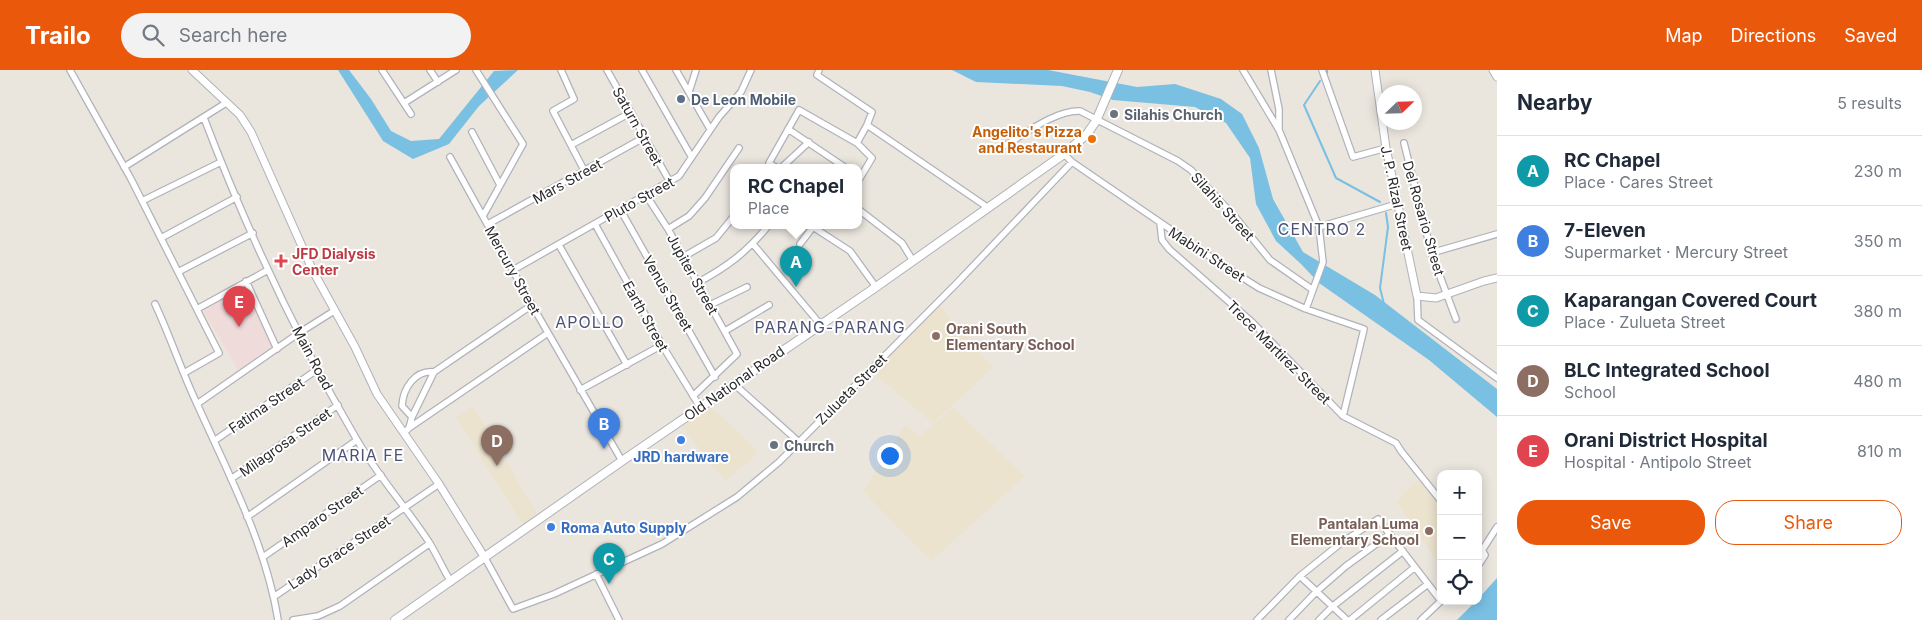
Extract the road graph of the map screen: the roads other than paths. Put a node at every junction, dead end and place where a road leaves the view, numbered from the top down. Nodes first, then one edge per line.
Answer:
1 (70, 70) edge
2 (192, 70) edge
3 (382, 70) edge
4 (430, 70) edge
5 (456, 70) edge
6 (476, 70) edge
7 (562, 70) edge
8 (607, 70) edge
9 (642, 70) edge
10 (676, 70) edge
11 (696, 70) edge
12 (751, 70) edge
13 (819, 70) edge
14 (1118, 70) edge
15 (1243, 70) edge
16 (1271, 70) edge
17 (1322, 70) edge
18 (1375, 70) edge
19 (1493, 70) edge
20 (1497, 77) edge
21 (438, 82) junction
22 (689, 92) junction
23 (226, 103) junction
24 (404, 103) junction
25 (630, 113) junction
26 (411, 114) dead end
27 (204, 118) junction
28 (1096, 121) junction
29 (867, 125) junction
30 (710, 129) junction
31 (788, 129) junction
32 (1279, 130) junction
33 (472, 132) dead end
34 (645, 137) junction
35 (808, 142) junction
36 (857, 143) junction
37 (1404, 143) dead end
38 (571, 145) junction
39 (1006, 145) dead end
40 (739, 148) dead end
41 (1386, 148) junction
42 (1064, 154) junction
43 (691, 156) junction
44 (450, 157) dead end
45 (220, 162) junction
46 (1072, 162) junction
47 (771, 164) edge
48 (783, 164) edge
49 (840, 164) edge
50 (124, 167) junction
51 (585, 172) junction
52 (862, 175) edge
53 (670, 182) junction
54 (500, 185) junction
55 (646, 194) junction
56 (237, 197) junction
57 (142, 201) junction
58 (1397, 204) junction
59 (987, 207) junction
60 (620, 209) junction
61 (862, 212) edge
62 (483, 216) junction
63 (730, 221) edge
64 (1160, 223) junction
65 (488, 224) junction
66 (594, 224) junction
67 (1318, 227) junction
68 (668, 229) junction
69 (766, 229) edge
70 (811, 229) edge
71 (816, 229) edge
72 (252, 233) junction
73 (1497, 234) edge
74 (161, 238) junction
75 (753, 244) junction
76 (800, 244) dead end
77 (559, 245) junction
78 (1431, 253) junction
79 (683, 257) junction
80 (913, 261) junction
81 (268, 270) junction
82 (513, 270) junction
83 (178, 272) junction
84 (1497, 278) edge
85 (246, 281) junction
86 (697, 283) junction
87 (876, 287) junction
88 (746, 288) dead end
89 (1314, 290) junction
90 (1447, 294) junction
91 (1417, 296) junction
92 (156, 304) dead end
93 (710, 305) junction
94 (769, 305) dead end
95 (532, 306) junction
96 (197, 309) junction
97 (1306, 309) junction
98 (334, 311) junction
99 (1456, 319) dead end
100 (820, 324) junction
101 (725, 331) junction
102 (299, 333) junction
103 (548, 333) junction
104 (662, 344) junction
105 (277, 349) junction
106 (627, 365) junction
107 (318, 369) junction
108 (434, 372) junction
109 (184, 373) junction
110 (715, 376) junction
111 (1497, 378) edge
112 (734, 384) junction
113 (580, 390) junction
114 (693, 396) junction
115 (197, 404) junction
116 (338, 405) junction
117 (700, 407) junction
118 (1342, 416) junction
119 (412, 417) junction
120 (406, 431) junction
121 (357, 440) junction
122 (214, 441) junction
123 (799, 442) junction
124 (622, 461) junction
125 (381, 475) junction
126 (231, 479) junction
127 (439, 484) junction
128 (1437, 495) edge
129 (404, 508) junction
130 (247, 517) junction
131 (1497, 527) edge
132 (1390, 534) junction
133 (429, 544) junction
134 (1482, 545) edge
135 (1403, 551) junction
136 (263, 557) junction
137 (484, 558) junction
138 (1415, 567) junction
139 (596, 574) junction
140 (1300, 576) junction
141 (451, 582) junction
142 (1428, 584) junction
143 (1316, 592) junction
144 (275, 596) junction
145 (1437, 596) edge
146 (1437, 605) edge
147 (1332, 606) junction
148 (278, 620) edge
149 (293, 620) edge
150 (395, 620) edge
151 (619, 620) edge
152 (1257, 620) edge
153 (1289, 620) edge
154 (1320, 620) edge
155 (1348, 620) edge
156 (1381, 620) edge
157 (1421, 620) edge

1 - 50 street
2 - 23 street
3 - 24 street
4 - 21 street
5 - 21 street
6 - 54 street
7 - 38 street
8 - 25 street, Saturn Street
9 - 43 street
10 - 22 street
11 - 22 street
12 - 30 street, Pluto Street
13 - 29 street
14 - 28 main road, Old National Road
15 - 32 street
16 - 32 street
17 - 41 street
18 - 41 street, J. P. Rizal Street
19 - 20 street
21 - 24 street
22 - 30 street
23 - 27 street
23 - 98 street
24 - 26 street
25 - 34 street, Saturn Street
25 - 38 street
27 - 45 street, Main Road
27 - 50 street
28 - 39 street, Silahis Street
28 - 42 main road, Old National Road
28 - 89 street, Silahis Street
29 - 36 street
29 - 59 street
30 - 43 street, Pluto Street
31 - 35 street
31 - 36 street
31 - 47 street
32 - 67 street
33 - 54 street
34 - 51 street, Mars Street
34 - 53 street, Saturn Street
35 - 48 street
35 - 49 street
36 - 52 street
37 - 78 street, Del Rosario Street
38 - 51 street
40 - 68 street
41 - 58 street, J. P. Rizal Street
42 - 46 street, Mabini Street
42 - 59 main road, Old National Road
43 - 53 street, Pluto Street
44 - 62 street, Mercury Street
45 - 56 street, Main Road
45 - 57 street
46 - 64 street, Mabini Street
46 - 123 street, Zulueta Street
50 - 57 street
51 - 65 street, Mars Street
53 - 55 street, Pluto Street
54 - 62 street
55 - 60 street, Pluto Street
55 - 68 street, Jupiter Street
56 - 72 street, Main Road
56 - 74 street
57 - 74 street
58 - 67 street
58 - 91 street, J. P. Rizal Street
59 - 80 main road, Old National Road
60 - 66 street, Pluto Street
60 - 110 street, Venus Street
61 - 80 street
62 - 65 street, Mercury Street
63 - 79 street
64 - 97 street, Mabini Street
64 - 118 street, Trece Martirez Street
65 - 82 street, Mercury Street
66 - 77 street, Pluto Street
66 - 104 street, Earth Street
67 - 89 street
68 - 79 street, Jupiter Street
69 - 75 street
70 - 76 street
71 - 87 street
72 - 81 street, Main Road
72 - 83 street
73 - 78 street
74 - 83 street
75 - 86 street
75 - 100 street
77 - 82 street, Pluto Street
77 - 106 street
78 - 90 street, Del Rosario Street
79 - 86 street, Jupiter Street
80 - 87 main road, Old National Road
81 - 85 street
81 - 102 street, Main Road
82 - 95 street, Mercury Street
83 - 96 street
84 - 90 street
85 - 96 street
85 - 105 street
86 - 93 street, Jupiter Street
87 - 100 main road, Old National Road
88 - 93 street
89 - 97 street
90 - 91 street
90 - 99 street, Del Rosario Street
91 - 111 street
92 - 109 street
93 - 101 street, Jupiter Street
94 - 101 street
95 - 103 street, Mercury Street
95 - 108 street
96 - 109 street
97 - 118 street, Mabini Street
98 - 102 street
98 - 120 street
100 - 112 main road, Old National Road
101 - 110 street, Jupiter Street
102 - 105 street
102 - 107 street, Main Road
103 - 113 street, Mercury Street
103 - 120 street
104 - 106 street
104 - 114 street, Earth Street
105 - 115 street
106 - 113 street
107 - 116 street, Main Road
107 - 122 street, Fatima Street
108 - 119 street
108 - 119 street
109 - 115 street
110 - 114 street
112 - 117 main road, Old National Road
112 - 123 street
113 - 124 street, Mercury Street
114 - 117 street, Earth Street
115 - 122 street
116 - 121 street, Main Road
116 - 126 street, Milagrosa Street
117 - 124 main road, Old National Road
118 - 128 street, Trece Martirez Street
119 - 120 street
120 - 127 street
121 - 125 street, Main Road
121 - 130 street
122 - 126 street
123 - 139 street, Zulueta Street
124 - 137 main road, Old National Road
125 - 129 street, Main Road
125 - 136 street, Amparo Street
126 - 130 street
127 - 129 street, Lady Grace Street
127 - 137 street
129 - 133 street, Main Road
129 - 144 street, Lady Grace Street
130 - 136 street
131 - 134 street
132 - 135 street
132 - 140 street
132 - 143 street
133 - 141 street, Main Road
133 - 149 street
135 - 138 street
135 - 147 street
136 - 144 street
137 - 139 street, Zulueta Street
137 - 141 main road, Old National Road
138 - 142 street
138 - 155 street
139 - 151 street
140 - 143 street
140 - 152 street
141 - 150 main road, Old National Road
142 - 145 street
142 - 156 street
143 - 147 street
143 - 153 street
144 - 148 street
146 - 157 street
147 - 154 street
147 - 155 street

